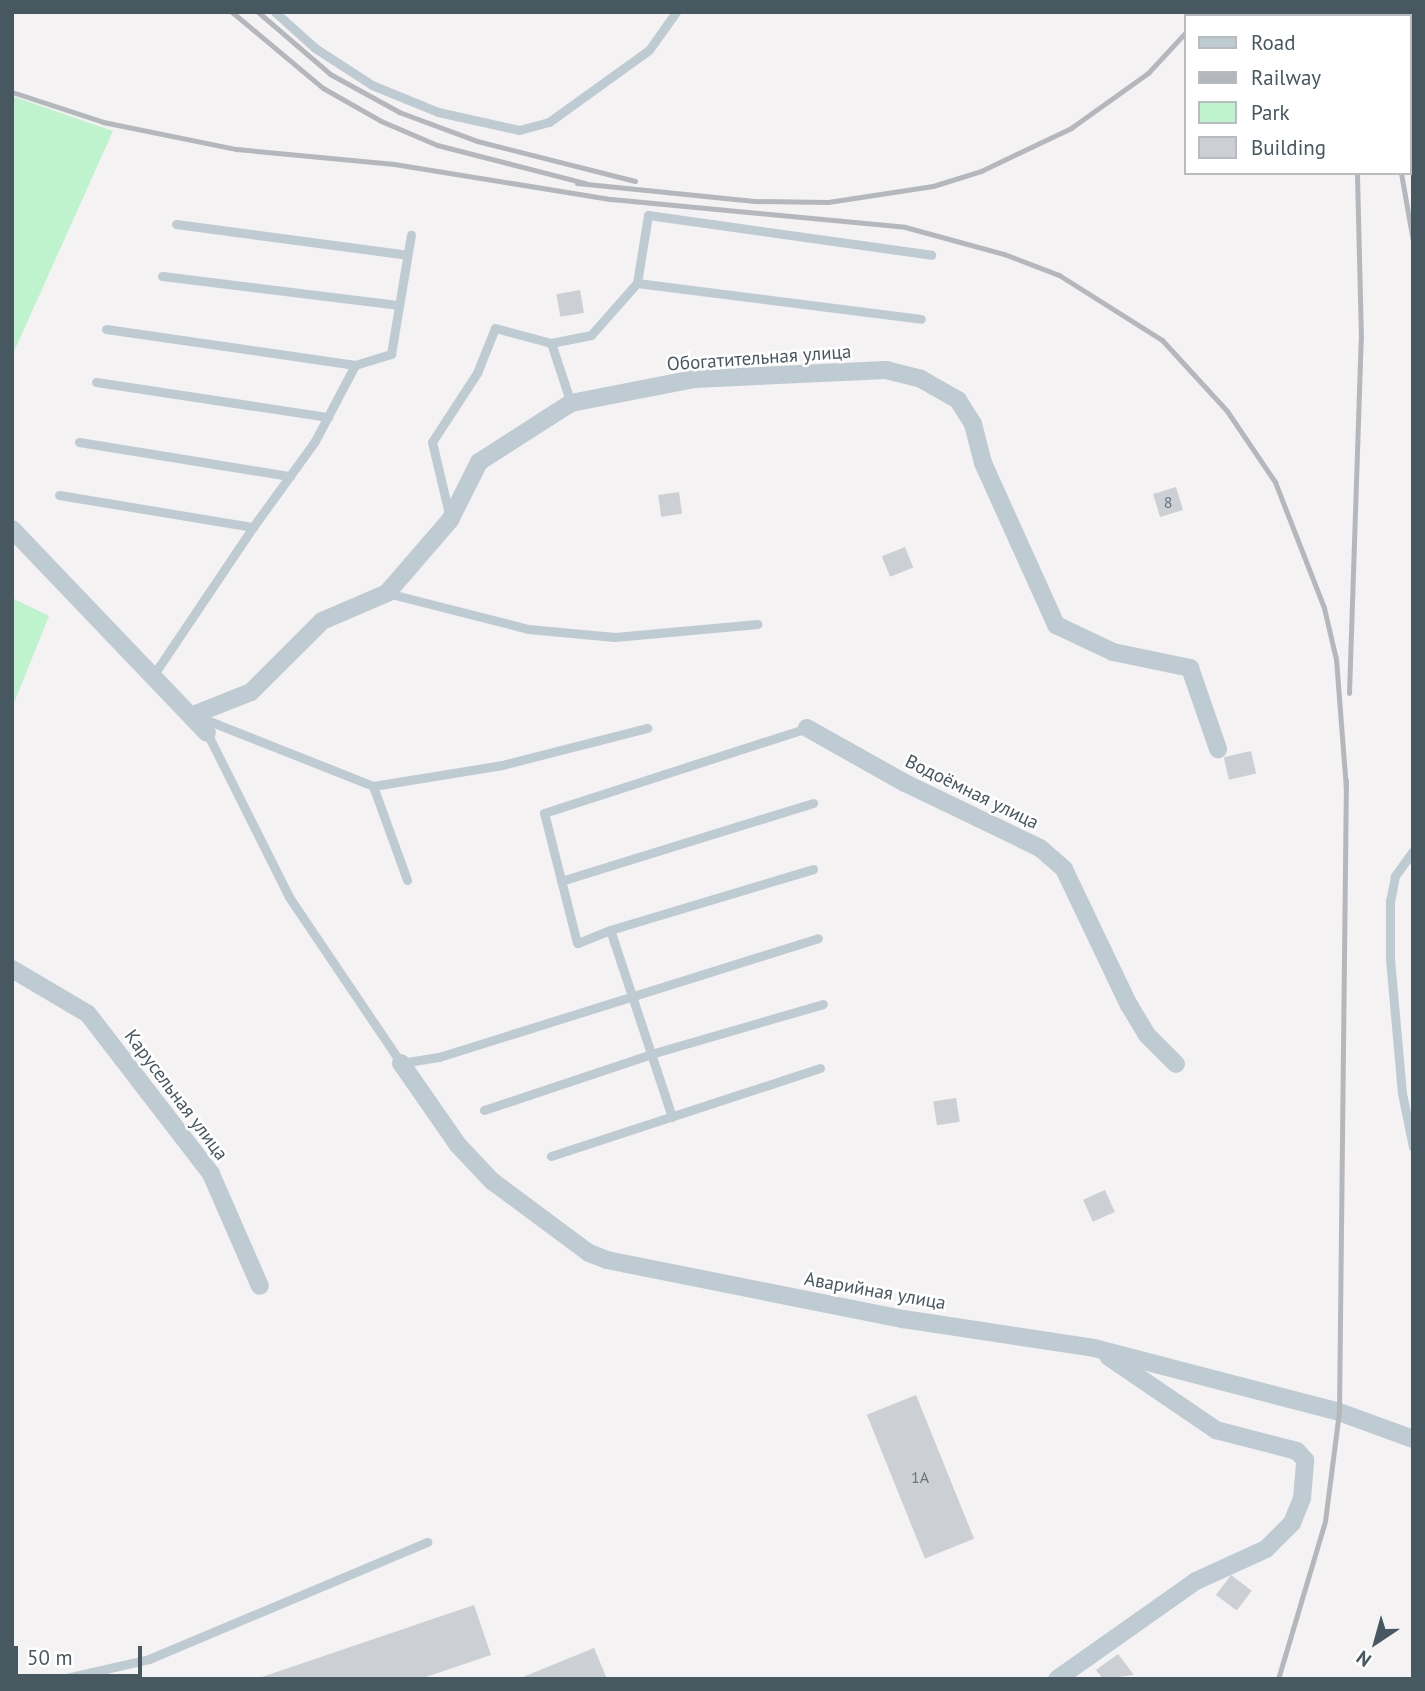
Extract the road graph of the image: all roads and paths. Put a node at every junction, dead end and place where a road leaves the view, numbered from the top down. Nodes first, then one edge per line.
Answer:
1 (275, 12) edge
2 (676, 12) edge
3 (176, 224) dead end
4 (411, 235) dead end
5 (407, 255) junction
6 (931, 255) dead end
7 (162, 276) dead end
8 (637, 283) junction
9 (399, 305) junction
10 (921, 319) dead end
11 (106, 329) dead end
12 (551, 343) junction
13 (355, 365) junction
14 (96, 382) dead end
15 (571, 403) junction
16 (328, 417) junction
17 (79, 442) dead end
18 (290, 476) junction
19 (59, 495) dead end
20 (450, 520) junction
21 (253, 527) junction
22 (12, 529) edge
23 (387, 593) junction
24 (757, 624) dead end
25 (155, 673) junction
26 (192, 715) junction
27 (647, 728) dead end
28 (807, 729) joint
29 (207, 733) joint
30 (1218, 749) dead end
31 (373, 786) junction
32 (813, 803) dead end
33 (1413, 851) edge
34 (813, 869) dead end
35 (407, 880) dead end
36 (561, 881) junction
37 (610, 930) junction
38 (818, 938) dead end
39 (12, 969) edge
40 (632, 997) junction
41 (823, 1004) dead end
42 (651, 1054) junction
43 (401, 1063) junction
44 (1176, 1064) dead end
45 (820, 1068) dead end
46 (484, 1110) dead end
47 (672, 1117) junction
48 (1413, 1147) edge
49 (551, 1156) dead end
50 (260, 1286) dead end
51 (1094, 1348) junction
52 (1413, 1439) edge
53 (427, 1542) dead end
54 (62, 1679) edge
55 (1058, 1679) edge

1 - 2 lane
3 - 5 lane
4 - 5 lane
5 - 9 lane
6 - 8 lane
7 - 9 lane
8 - 10 lane
8 - 12 lane
9 - 13 lane
11 - 13 lane
12 - 15 lane
12 - 20 lane
13 - 16 lane
14 - 16 lane
15 - 20 street, Обогатительная улица
15 - 30 street, Обогатительная улица
16 - 18 lane
17 - 18 lane
18 - 21 lane
19 - 21 lane
20 - 23 street, Обогатительная улица
21 - 25 lane
22 - 25 street
23 - 24 lane
23 - 26 street, Обогатительная улица
25 - 26 street
26 - 29 street
26 - 31 lane
27 - 31 lane
28 - 36 lane
28 - 44 street, Водоёмная улица
29 - 43 lane
31 - 35 lane
32 - 36 lane
33 - 48 lane
34 - 37 lane
36 - 37 lane
37 - 40 lane
38 - 40 lane
39 - 50 street, Карусельная улица
40 - 42 lane
40 - 43 lane
41 - 42 lane
42 - 46 lane
42 - 47 lane
43 - 51 street, Аварийная улица
45 - 47 lane
47 - 49 lane
51 - 52 street, Аварийная улица
51 - 55 street
53 - 54 lane

